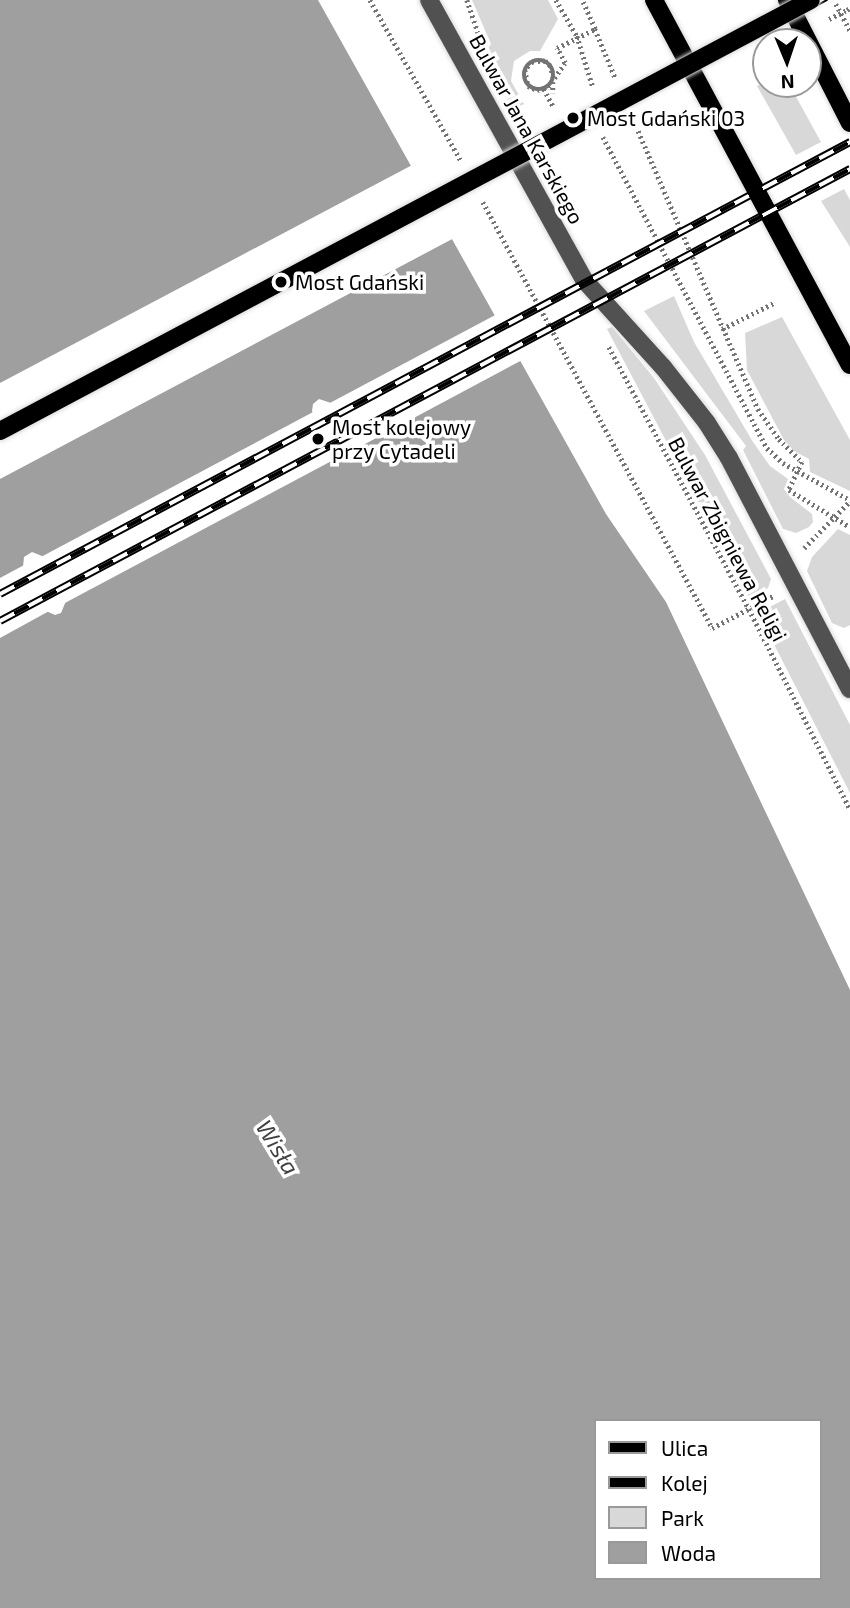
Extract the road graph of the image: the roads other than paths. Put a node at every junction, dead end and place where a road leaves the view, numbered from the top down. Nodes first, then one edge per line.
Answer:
1 (429, 0) edge
2 (654, 0) edge
3 (787, 0) edge
4 (811, 0) edge
5 (850, 123) edge
6 (850, 365) edge
7 (0, 431) edge
8 (850, 689) edge

1 - 8 street, Bulwar Jana Karskiego
2 - 6 main road
3 - 5 main road
4 - 7 main road, bridge

